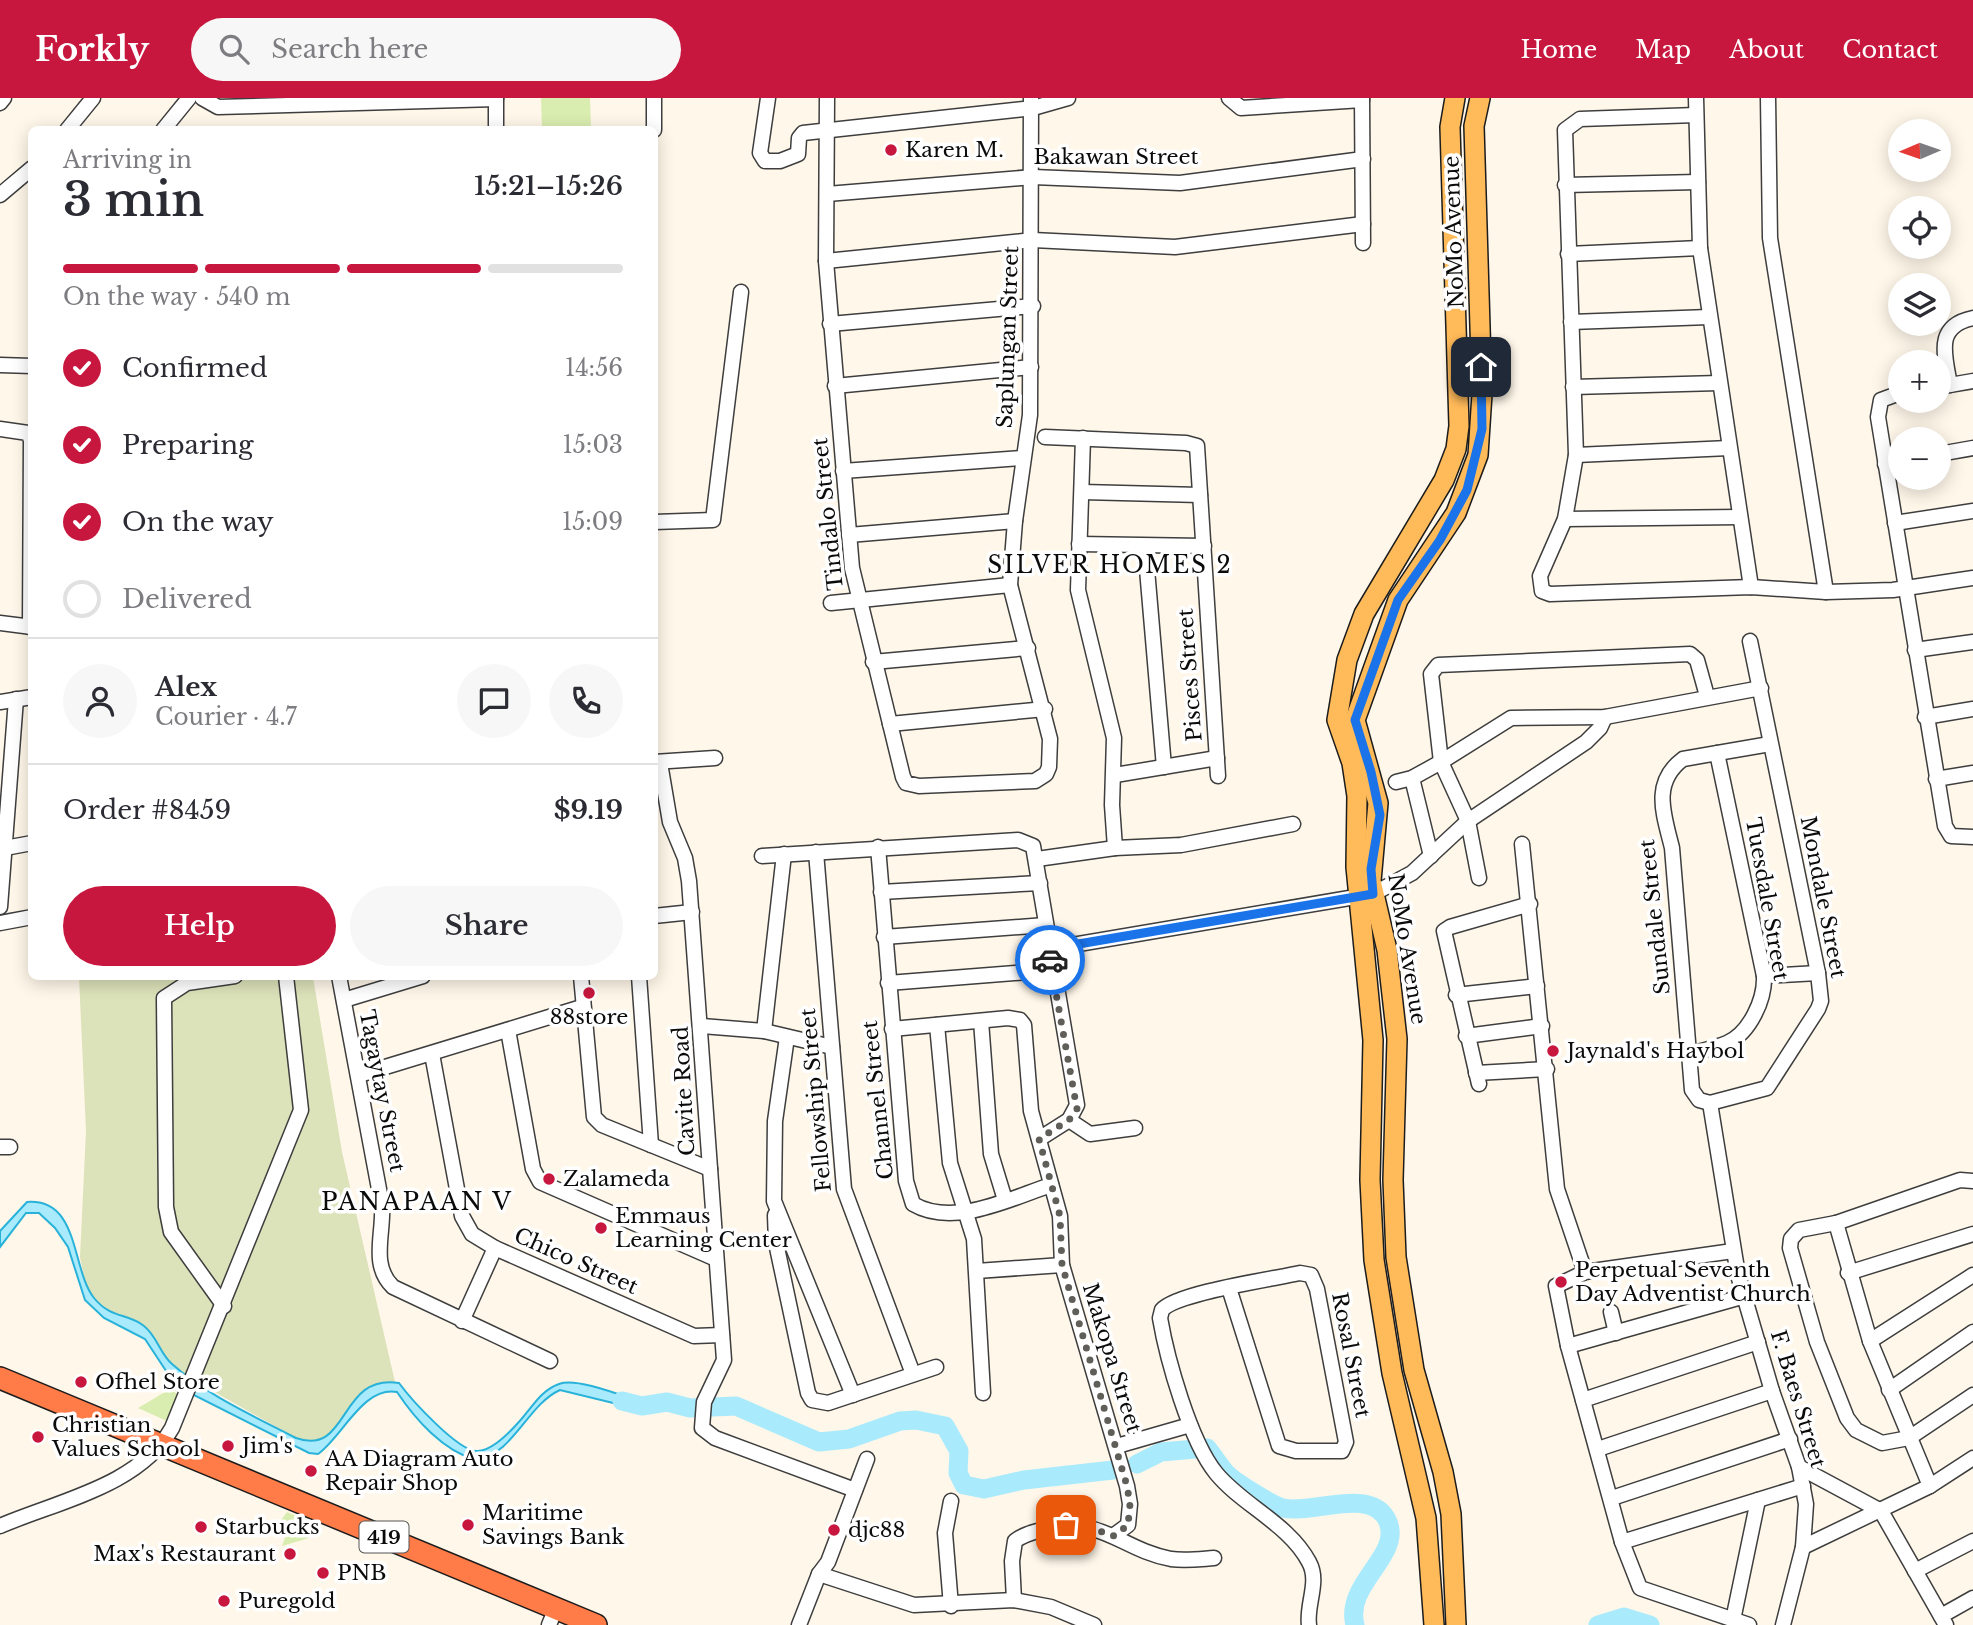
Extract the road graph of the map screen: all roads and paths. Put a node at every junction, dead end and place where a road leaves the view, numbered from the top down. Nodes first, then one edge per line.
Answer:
1 (4, 98) edge
2 (93, 98) edge
3 (189, 98) edge
4 (202, 98) edge
5 (654, 98) edge
6 (768, 98) edge
7 (827, 98) edge
8 (1068, 98) edge
9 (1229, 98) edge
10 (1455, 98) edge
11 (1479, 98) edge
12 (1696, 98) edge
13 (1768, 98) edge
14 (496, 99) edge
15 (1362, 99) edge
16 (0, 103) edge
17 (1032, 103) edge
18 (1696, 114) junction
19 (70, 126) edge
20 (166, 126) edge
21 (496, 126) edge
22 (654, 126) edge
23 (826, 131) junction
24 (1363, 159) junction
25 (28, 172) edge
26 (1033, 177) junction
27 (1698, 182) junction
28 (1565, 185) junction
29 (827, 194) junction
30 (0, 195) edge
31 (1363, 224) junction
32 (1033, 240) junction
33 (1363, 243) dead end
34 (1700, 248) junction
35 (1568, 254) junction
36 (826, 261) junction
37 (741, 292) dead end
38 (1032, 306) junction
39 (1709, 317) junction
40 (1973, 318) edge
41 (1571, 322) junction
42 (830, 324) junction
43 (1946, 350) edge
44 (0, 365) edge
45 (28, 366) edge
46 (1031, 367) junction
47 (1973, 381) edge
48 (1719, 383) junction
49 (1951, 385) edge
50 (835, 386) junction
51 (1573, 387) junction
52 (1888, 397) edge
53 (0, 429) edge
54 (28, 433) edge
55 (1045, 437) dead end
56 (1083, 438) junction
57 (1729, 448) junction
58 (1973, 448) edge
59 (1951, 452) edge
60 (1576, 455) junction
61 (1022, 458) junction
62 (1888, 463) edge
63 (1885, 464) junction
64 (843, 471) junction
65 (1082, 492) junction
66 (1200, 495) junction
67 (1973, 511) edge
68 (1740, 517) junction
69 (1565, 519) junction
70 (1014, 521) junction
71 (658, 522) edge
72 (1895, 523) junction
73 (849, 535) junction
74 (1079, 544) junction
75 (1145, 546) junction
76 (1203, 546) junction
77 (1973, 578) edge
78 (1010, 585) junction
79 (1751, 587) junction
80 (1907, 587) junction
81 (1826, 592) junction
82 (859, 599) junction
83 (831, 604) dead end
84 (0, 623) edge
85 (28, 627) edge
86 (1750, 641) dead end
87 (1973, 642) edge
88 (1028, 648) junction
89 (1915, 650) junction
90 (873, 662) junction
91 (1761, 688) junction
92 (1707, 696) junction
93 (28, 697) edge
94 (16, 699) junction
95 (0, 702) edge
96 (1045, 709) junction
97 (1973, 709) edge
98 (1605, 717) junction
99 (1925, 717) junction
100 (890, 724) junction
101 (1770, 744) junction
102 (1717, 753) junction
103 (715, 758) dead end
104 (1217, 758) junction
105 (658, 762) edge
106 (1441, 762) junction
107 (658, 767) edge
108 (1164, 767) junction
109 (1973, 773) edge
110 (1115, 775) junction
111 (1218, 776) dead end
112 (1412, 778) junction
113 (1041, 779) joint
114 (1937, 779) junction
115 (1396, 782) dead end
116 (1468, 821) junction
117 (1293, 824) dead end
118 (1973, 836) edge
119 (28, 844) edge
120 (1522, 844) dead end
121 (878, 847) junction
122 (5, 848) junction
123 (1115, 848) junction
124 (816, 852) junction
125 (784, 854) junction
126 (762, 856) dead end
127 (1431, 856) junction
128 (1037, 859) junction
129 (1479, 878) dead end
130 (1040, 883) junction
131 (881, 892) junction
132 (1365, 895) junction
133 (1530, 904) junction
134 (0, 907) edge
135 (692, 912) junction
136 (658, 916) edge
137 (28, 918) edge
138 (0, 923) edge
139 (1045, 925) junction
140 (884, 937) junction
141 (1049, 949) junction
142 (1052, 970) junction
143 (1818, 973) junction
144 (1764, 976) junction
145 (211, 980) edge
146 (286, 980) edge
147 (340, 980) edge
148 (410, 980) edge
149 (581, 980) edge
150 (639, 980) edge
151 (888, 983) junction
152 (1537, 986) junction
153 (1456, 995) junction
154 (344, 1000) junction
155 (582, 1007) junction
156 (981, 1021) junction
157 (937, 1025) junction
158 (702, 1026) junction
159 (1542, 1026) junction
160 (892, 1029) junction
161 (508, 1030) junction
162 (764, 1031) junction
163 (1466, 1036) junction
164 (787, 1037) junction
165 (832, 1046) junction
166 (432, 1054) junction
167 (1689, 1054) junction
168 (1547, 1069) junction
169 (359, 1075) junction
170 (1710, 1103) junction
171 (1069, 1120) junction
172 (1135, 1128) dead end
173 (1039, 1139) junction
174 (651, 1145) junction
175 (710, 1169) junction
176 (1973, 1181) edge
177 (1051, 1185) junction
178 (1004, 1200) junction
179 (774, 1201) junction
180 (966, 1213) junction
181 (1836, 1223) junction
182 (1973, 1234) edge
183 (495, 1248) junction
184 (1733, 1251) junction
185 (716, 1259) junction
186 (1062, 1265) junction
187 (977, 1271) junction
188 (1585, 1272) junction
189 (1848, 1273) junction
190 (1973, 1275) edge
191 (1229, 1288) junction
192 (1745, 1296) junction
193 (224, 1306) junction
194 (1611, 1312) dead end
195 (461, 1321) junction
196 (1973, 1332) edge
197 (1616, 1333) junction
198 (722, 1335) junction
199 (1870, 1341) junction
200 (1758, 1342) junction
201 (1568, 1346) junction
202 (550, 1361) dead end
203 (936, 1367) dead end
204 (913, 1374) junction
205 (0, 1378) edge
206 (1889, 1390) junction
207 (1772, 1391) junction
208 (984, 1393) dead end
209 (853, 1395) junction
210 (1973, 1395) edge
211 (1583, 1400) junction
212 (1193, 1428) junction
213 (1909, 1438) junction
214 (1790, 1439) junction
215 (163, 1444) junction
216 (1117, 1446) junction
217 (1598, 1449) junction
218 (1973, 1458) edge
219 (867, 1459) dead end
220 (1799, 1467) junction
221 (1803, 1486) junction
222 (1930, 1486) junction
223 (855, 1490) junction
224 (1612, 1497) junction
225 (1758, 1500) junction
226 (951, 1501) dead end
227 (1881, 1511) junction
228 (0, 1526) edge
229 (1114, 1536) junction
230 (1973, 1541) edge
231 (1622, 1542) junction
232 (1802, 1547) junction
233 (1214, 1558) dead end
234 (824, 1571) junction
235 (1915, 1571) junction
236 (1973, 1598) edge
237 (1014, 1600) junction
238 (951, 1606) junction
239 (553, 1617) edge
240 (1733, 1620) junction
241 (1943, 1620) edge
242 (596, 1625) edge
243 (799, 1625) edge
244 (808, 1625) edge
245 (1094, 1625) edge
246 (1309, 1625) edge
247 (1434, 1625) edge
248 (1456, 1625) edge
249 (1749, 1625) edge
250 (1783, 1625) edge

1 - 16 street
2 - 19 street
3 - 20 street
4 - 14 street
5 - 22 street
6 - 23 street
7 - 23 street, Tindalo Street
8 - 17 street
9 - 15 street
10 - 132 main road, NoMo Avenue
11 - 132 main road, NoMo Avenue
12 - 18 street
13 - 81 street
14 - 21 street
15 - 24 street
17 - 23 street
17 - 26 street, Saplungan Street
18 - 27 street
18 - 28 street
23 - 29 street, Tindalo Street
24 - 26 street, Bakawan Street
24 - 31 street
25 - 30 street
26 - 29 street, Bakawan Street
26 - 32 street, Saplungan Street
27 - 28 street
27 - 34 street
28 - 35 street
29 - 36 street, Tindalo Street
31 - 32 street
31 - 33 street
32 - 36 street
32 - 38 street, Saplungan Street
34 - 35 street
34 - 39 street
35 - 41 street
36 - 42 street, Tindalo Street
37 - 71 street
38 - 42 street
38 - 46 street, Saplungan Street
39 - 41 street
39 - 48 street
40 - 43 street
41 - 51 street
42 - 50 street, Tindalo Street
44 - 45 street
46 - 50 street
46 - 61 street, Saplungan Street
47 - 49 street
48 - 51 street
48 - 57 street
50 - 64 street, Tindalo Street
51 - 60 street
52 - 63 street
53 - 54 street
55 - 56 street
56 - 65 street
56 - 66 street, Pisces Street
57 - 60 street
57 - 68 street
58 - 59 street
60 - 69 street
61 - 64 street
61 - 70 street, Saplungan Street
62 - 63 street
63 - 72 street
64 - 73 street, Tindalo Street
65 - 66 street
65 - 74 street
66 - 76 street, Pisces Street
67 - 72 street
68 - 69 street
68 - 79 street
69 - 79 street
70 - 73 street
70 - 78 street, Saplungan Street
72 - 80 street
73 - 82 street, Tindalo Street
74 - 75 street
74 - 110 street
75 - 76 street
75 - 108 street
76 - 104 street, Pisces Street
77 - 80 street
78 - 82 street
78 - 88 street, Saplungan Street
79 - 81 street
80 - 81 street
80 - 89 street
82 - 83 street
82 - 90 street, Tindalo Street
84 - 85 street
86 - 91 street, Mondale Street
87 - 89 street
88 - 90 street
88 - 96 street, Saplungan Street
89 - 99 street
90 - 100 street, Tindalo Street
91 - 92 street
91 - 101 street, Mondale Street
92 - 98 street
92 - 106 street
93 - 94 street
94 - 95 street
94 - 122 street
96 - 100 street
96 - 113 street, Saplungan Street
97 - 99 street
98 - 106 street
98 - 116 street
99 - 114 street
100 - 113 street, Tindalo Street
101 - 102 street
101 - 143 street, Mondale Street
102 - 144 street, Tuesdale Street
102 - 167 street, Sundale Street
103 - 105 street
104 - 108 street
104 - 111 street, Pisces Street
106 - 112 street
106 - 116 street
107 - 135 street, Cavite Road
108 - 110 street
109 - 114 street
110 - 123 street
112 - 115 street
112 - 127 street
114 - 118 street
116 - 127 street
116 - 129 street
117 - 123 street
119 - 122 street
120 - 133 street
121 - 124 street
121 - 128 street
121 - 131 street, Channel Street
122 - 134 street
123 - 128 street
124 - 125 street
124 - 165 street, Fellowship Street
125 - 126 street
125 - 162 street
127 - 132 street
128 - 130 street
130 - 131 street
130 - 139 street
131 - 140 street, Channel Street
132 - 141 street
132 - 247 main road, NoMo Avenue
132 - 248 main road, NoMo Avenue
133 - 152 street
133 - 153 street
135 - 136 street
135 - 158 street, Cavite Road
137 - 138 street
139 - 140 street
139 - 141 street
140 - 151 street, Channel Street
141 - 142 street
142 - 151 street
142 - 171 street
143 - 144 street
143 - 170 street, Mondale Street
144 - 167 street, Tuesdale Street
145 - 193 street
146 - 193 street
147 - 154 street, Tagaytay Street
148 - 154 street
149 - 155 street
150 - 174 street
151 - 160 street, Channel Street
152 - 153 street
152 - 159 street
153 - 163 street
154 - 169 street, Tagaytay Street
155 - 161 street
155 - 174 street
156 - 157 street
156 - 173 street, Makopa Street
156 - 178 street
157 - 160 street
157 - 180 street
158 - 162 street
158 - 175 street, Cavite Road
159 - 163 street
159 - 168 street
160 - 180 street, Channel Street
161 - 166 street
161 - 185 street
162 - 164 street
163 - 168 street
164 - 165 street
164 - 179 street
165 - 204 street, Fellowship Street
166 - 169 street
166 - 183 street, Chico Street
167 - 170 street, Sundale Street
168 - 188 street
169 - 195 street, Tagaytay Street
170 - 184 street, F. Baes Street
171 - 172 street
171 - 173 street
173 - 177 street, Makopa Street
174 - 175 street
175 - 185 street, Cavite Road
176 - 181 street
177 - 178 street, Channel Street
177 - 186 street, Makopa Street
178 - 180 street, Channel Street
179 - 209 street
179 - 209 street
180 - 187 street
181 - 189 street
181 - 213 street
182 - 189 street
183 - 195 street
183 - 198 street, Chico Street
184 - 188 street
184 - 192 street, F. Baes Street
185 - 198 street, Cavite Road
186 - 187 street
186 - 216 street, Makopa Street
187 - 208 street
188 - 201 street
189 - 199 street
190 - 199 street
191 - 191 street, Rosal Street
191 - 212 street, Rosal Street
192 - 197 street
192 - 200 street, F. Baes Street
193 - 215 street
194 - 197 street
195 - 202 street, Tagaytay Street
196 - 206 street
197 - 201 street
198 - 223 street, Cavite Road
199 - 206 street
200 - 207 street, F. Baes Street
200 - 211 street
201 - 211 street
203 - 204 street
204 - 209 street
205 - 215 highway, 419
206 - 213 street
207 - 214 street, F. Baes Street
207 - 217 street
210 - 213 street
211 - 217 street
212 - 216 street
212 - 246 street
213 - 222 street
214 - 220 street, F. Baes Street
214 - 224 street
215 - 228 street
215 - 239 highway, 419
216 - 229 street, Makopa Street
217 - 224 street
218 - 222 street
219 - 223 street
220 - 221 street, F. Baes Street
220 - 227 street
221 - 225 street
221 - 232 street, F. Baes Street
222 - 227 street
223 - 234 street
224 - 231 street
225 - 231 street
225 - 240 street
226 - 238 street
227 - 232 street
227 - 235 street
229 - 233 street
229 - 237 street
230 - 235 street
231 - 240 street
232 - 250 street, F. Baes Street
234 - 238 street
234 - 243 street
234 - 244 street
235 - 241 street
236 - 241 street
237 - 238 street
237 - 245 street
239 - 242 highway, 419
240 - 249 street

